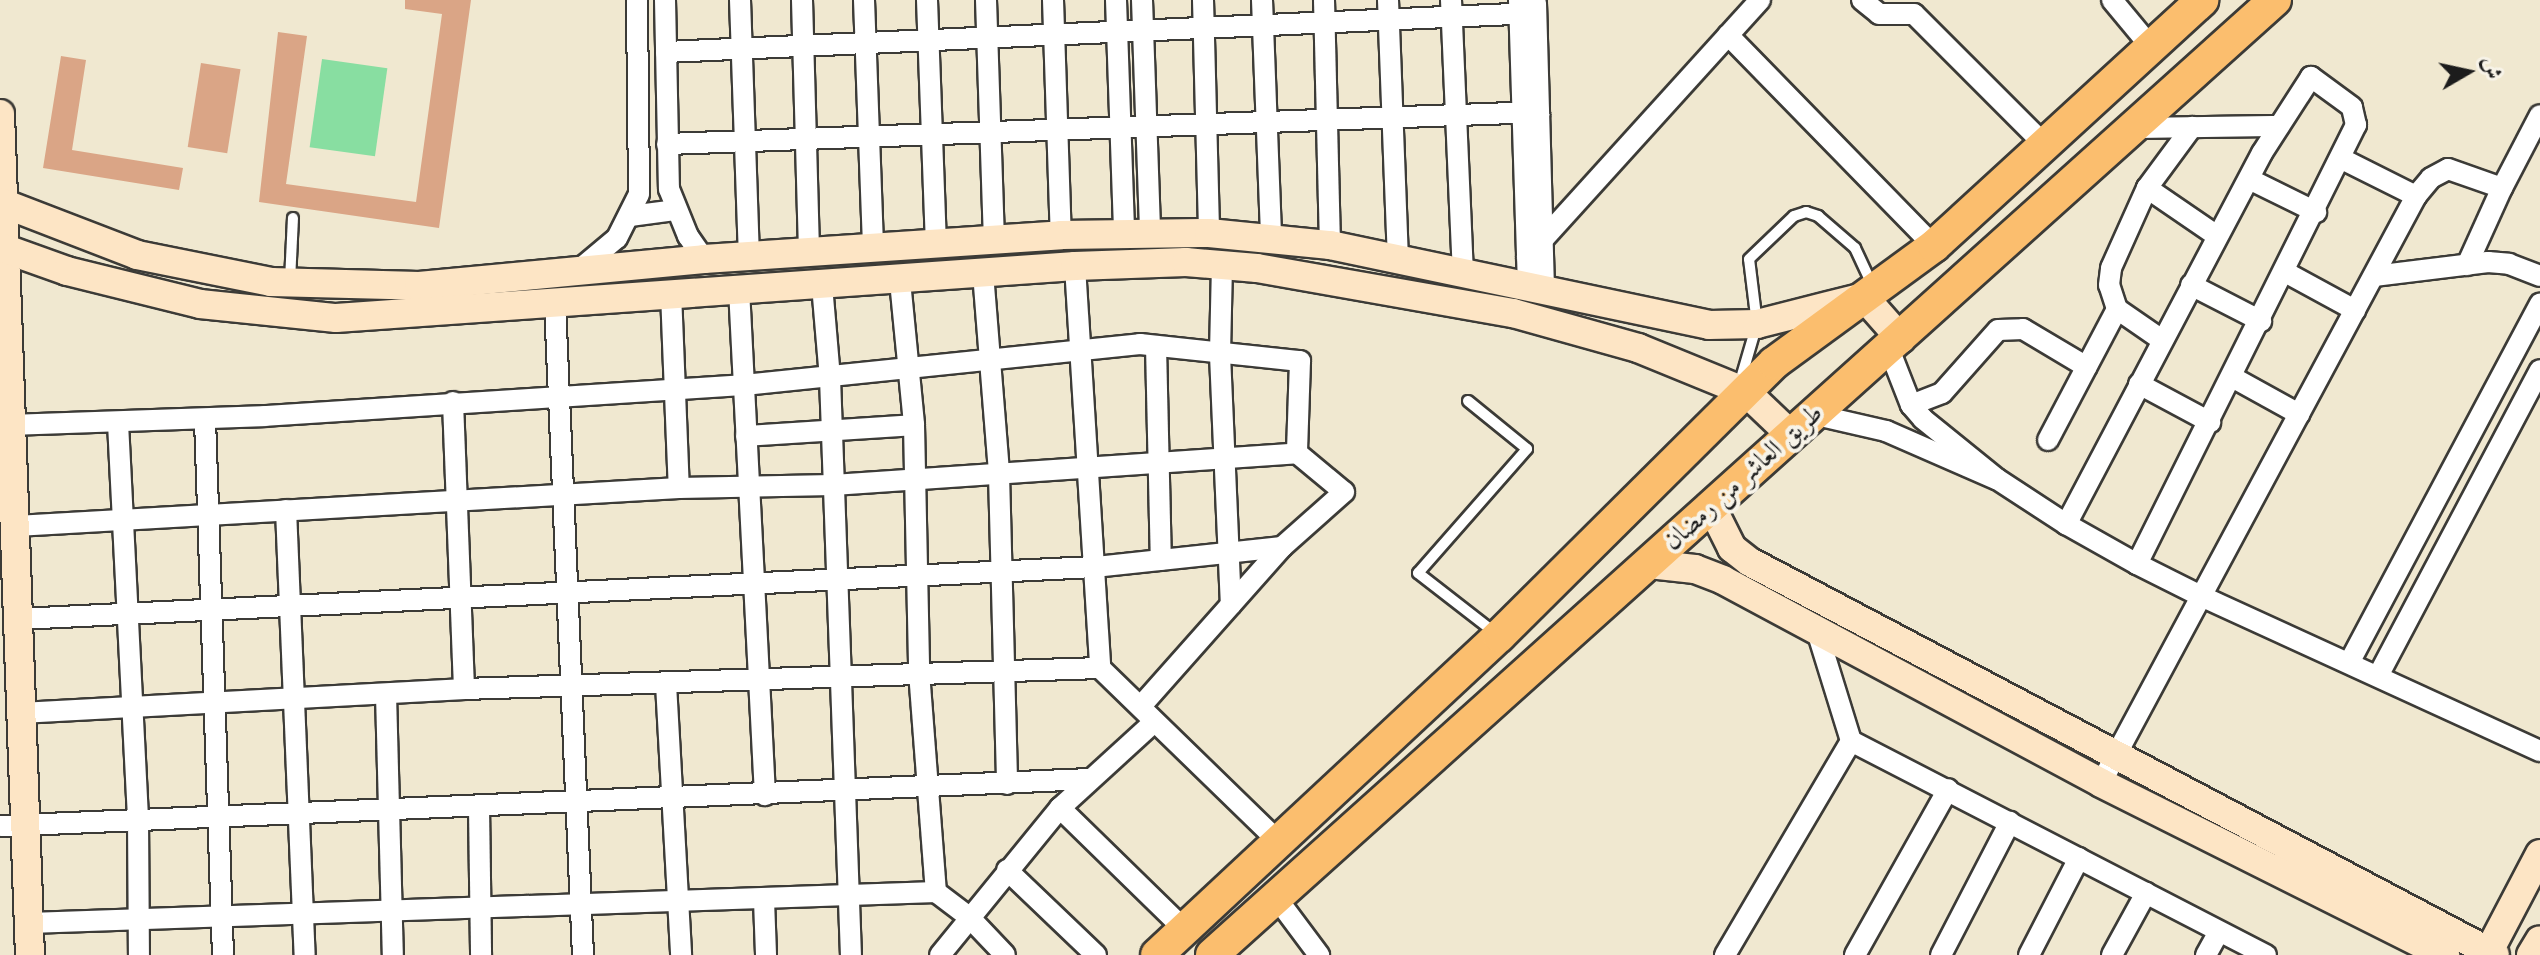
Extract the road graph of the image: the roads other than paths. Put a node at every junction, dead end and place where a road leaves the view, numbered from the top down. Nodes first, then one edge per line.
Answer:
1 (637, 0) edge
2 (665, 0) edge
3 (740, 0) edge
4 (802, 0) edge
5 (864, 0) edge
6 (927, 0) edge
7 (986, 0) edge
8 (1053, 0) edge
9 (1116, 0) edge
10 (1142, 0) edge
11 (1203, 0) edge
12 (1262, 0) edge
13 (1760, 0) edge
14 (1862, 0) edge
15 (2112, 0) edge
16 (2202, 0) edge
17 (2275, 0) edge
18 (1527, 7) edge
19 (1452, 8) edge
20 (1389, 9) edge
21 (1324, 10) edge
22 (1262, 24) junction
23 (1204, 27) junction
24 (1143, 29) junction
25 (1117, 31) junction
26 (1054, 34) junction
27 (1728, 35) junction
28 (987, 37) junction
29 (929, 39) junction
30 (866, 42) junction
31 (803, 45) junction
32 (2151, 47) junction
33 (742, 48) junction
34 (666, 52) junction
35 (1530, 112) junction
36 (0, 114) edge
37 (1456, 115) junction
38 (1393, 117) junction
39 (1328, 119) junction
40 (1266, 121) junction
41 (1207, 123) junction
42 (2538, 123) edge
43 (1146, 126) junction
44 (2279, 126) junction
45 (1120, 127) junction
46 (2192, 127) junction
47 (2130, 128) junction
48 (1058, 129) junction
49 (991, 131) junction
50 (932, 133) junction
51 (869, 136) junction
52 (805, 138) junction
53 (745, 140) junction
54 (667, 144) junction
55 (2045, 145) junction
56 (2342, 159) junction
57 (2249, 179) junction
58 (2147, 188) junction
59 (2502, 188) junction
60 (2416, 196) junction
61 (2, 203) edge
62 (675, 210) junction
63 (2316, 212) junction
64 (630, 216) junction
65 (293, 218) dead end
66 (1137, 232) junction
67 (1209, 233) junction
68 (1061, 235) junction
69 (2217, 236) junction
70 (1271, 237) junction
71 (994, 240) junction
72 (1542, 241) junction
73 (936, 243) junction
74 (1330, 245) junction
75 (1934, 246) junction
76 (873, 247) junction
77 (2, 248) edge
78 (809, 252) junction
79 (749, 256) junction
80 (1398, 257) junction
81 (1527, 257) junction
82 (704, 259) junction
83 (1222, 265) junction
84 (2467, 265) junction
85 (1075, 266) junction
86 (577, 271) junction
87 (1463, 272) junction
88 (2285, 272) junction
89 (983, 273) junction
90 (2374, 276) junction
91 (2540, 276) edge
92 (900, 281) junction
93 (290, 283) junction
94 (822, 285) junction
95 (2191, 285) junction
96 (739, 289) junction
97 (1536, 289) junction
98 (671, 293) junction
99 (1869, 293) junction
100 (555, 304) junction
101 (2540, 304) edge
102 (2117, 309) junction
103 (2355, 310) junction
104 (2261, 321) junction
105 (1757, 324) junction
106 (2162, 340) junction
107 (1895, 344) junction
108 (1156, 346) junction
109 (1078, 348) junction
110 (1220, 355) junction
111 (992, 362) junction
112 (2087, 367) junction
113 (2540, 370) edge
114 (911, 371) junction
115 (2232, 377) junction
116 (830, 378) junction
117 (2139, 384) junction
118 (744, 385) junction
119 (674, 389) junction
120 (1742, 390) junction
121 (561, 394) junction
122 (1468, 401) dead end
123 (453, 402) junction
124 (1911, 405) junction
125 (2299, 414) junction
126 (205, 419) junction
127 (2210, 422) junction
128 (118, 423) junction
129 (1801, 423) junction
130 (12, 425) junction
131 (914, 425) junction
132 (832, 432) junction
133 (746, 436) junction
134 (2048, 440) dead end
135 (1297, 453) junction
136 (1224, 460) junction
137 (1159, 465) junction
138 (1089, 470) junction
139 (999, 474) junction
140 (915, 479) junction
141 (1997, 479) junction
142 (833, 485) junction
143 (679, 488) junction
144 (750, 488) junction
145 (564, 496) junction
146 (457, 501) junction
147 (1711, 506) junction
148 (286, 510) junction
149 (211, 514) junction
150 (123, 517) junction
151 (2066, 524) junction
152 (16, 526) junction
153 (1282, 547) junction
154 (1227, 554) junction
155 (1161, 560) junction
156 (1649, 564) junction
157 (2137, 564) junction
158 (1094, 567) junction
159 (1003, 571) junction
160 (919, 576) junction
161 (834, 580) junction
162 (752, 583) junction
163 (567, 589) junction
164 (2201, 596) junction
165 (461, 597) junction
166 (292, 605) junction
167 (1231, 605) junction
168 (215, 608) junction
169 (129, 613) junction
170 (19, 619) junction
171 (1817, 631) junction
172 (1499, 636) junction
173 (2349, 663) junction
174 (1100, 668) junction
175 (1008, 670) junction
176 (919, 672) junction
177 (2378, 676) junction
178 (839, 678) junction
179 (756, 680) junction
180 (666, 684) junction
181 (572, 688) junction
182 (464, 689) junction
183 (386, 694) junction
184 (296, 700) junction
185 (218, 703) junction
186 (133, 706) junction
187 (1141, 706) junction
188 (21, 713) junction
189 (1152, 724) junction
190 (1851, 741) junction
191 (2540, 751) edge
192 (2114, 756) junction
193 (1089, 779) junction
194 (2101, 783) junction
195 (1007, 784) junction
196 (925, 787) junction
197 (1948, 789) junction
198 (847, 792) junction
199 (765, 795) junction
200 (673, 799) junction
201 (577, 805) junction
202 (479, 807) junction
203 (1060, 808) junction
204 (388, 810) junction
205 (299, 812) junction
206 (218, 817) junction
207 (138, 819) junction
208 (2010, 822) junction
209 (13, 826) edge
210 (1277, 840) junction
211 (2540, 854) edge
212 (2079, 858) junction
213 (1007, 870) junction
214 (936, 892) junction
215 (2146, 893) junction
216 (1275, 896) junction
217 (850, 897) junction
218 (764, 900) junction
219 (678, 904) junction
220 (581, 907) junction
221 (479, 910) junction
222 (392, 912) junction
223 (305, 914) junction
224 (969, 917) junction
225 (222, 918) junction
226 (139, 921) junction
227 (29, 923) junction
228 (1185, 930) junction
229 (2219, 932) junction
230 (2540, 940) edge
231 (2490, 954) edge
232 (30, 955) edge
233 (139, 955) edge
234 (223, 955) edge
235 (305, 955) edge
236 (393, 955) edge
237 (481, 955) edge
238 (583, 955) edge
239 (681, 955) edge
240 (766, 955) edge
241 (851, 955) edge
242 (940, 955) edge
243 (1005, 955) edge
244 (1096, 955) edge
245 (1157, 955) edge
246 (1212, 955) edge
247 (1319, 955) edge
248 (1725, 955) edge
249 (1855, 955) edge
250 (1941, 955) edge
251 (2029, 955) edge
252 (2112, 955) edge
253 (2206, 955) edge
254 (2266, 955) edge
255 (2445, 955) edge
256 (2531, 955) edge

1 - 64 street
2 - 34 street
3 - 33 street
4 - 31 street
5 - 30 street
6 - 29 street
7 - 28 street
8 - 26 street
9 - 25 street
10 - 24 street
11 - 23 street
12 - 22 street
13 - 27 street
14 - 55 street
15 - 32 street
16 - 32 main road, طريق العاشر من رمضان
17 - 47 main road, طريق العاشر من رمضان
18 - 19 street
18 - 35 street
19 - 20 street
19 - 37 street
20 - 21 street
20 - 38 street
21 - 22 street
21 - 39 street
22 - 23 street
22 - 40 street
23 - 24 street
23 - 41 street
24 - 25 street
24 - 43 street
25 - 26 street
25 - 45 street
26 - 28 street
26 - 48 street
27 - 72 street
27 - 75 street
28 - 29 street
28 - 49 street
29 - 30 street
29 - 50 street
30 - 31 street
30 - 51 street
31 - 33 street
31 - 52 street
32 - 55 main road, طريق العاشر من رمضان
33 - 34 street
33 - 53 street
34 - 54 street
35 - 37 street
35 - 72 street
35 - 81 street
36 - 61 main road
37 - 38 street
37 - 87 street
38 - 39 street
38 - 80 street
39 - 40 street
39 - 74 street
40 - 41 street
40 - 70 street
41 - 43 street
41 - 67 street
42 - 59 street
43 - 45 street
43 - 66 street
44 - 46 street
44 - 56 street
44 - 57 street
45 - 48 street
45 - 66 street
46 - 47 street
46 - 58 street
47 - 107 main road, طريق العاشر من رمضان
48 - 49 street
48 - 68 street
49 - 50 street
49 - 71 street
50 - 51 street
50 - 73 street
51 - 52 street
51 - 76 street
52 - 53 street
52 - 78 street
53 - 54 street
53 - 79 street
54 - 62 street
55 - 75 main road, طريق العاشر من رمضان
56 - 60 street
56 - 63 street
57 - 63 street
57 - 69 street
58 - 69 street
58 - 102 street
59 - 60 street
59 - 84 street
60 - 90 street
61 - 77 main road
61 - 93 main road
62 - 64 street
62 - 82 street
63 - 88 street
64 - 86 street
65 - 93 lane
66 - 67 main road
66 - 68 main road
67 - 70 main road
68 - 71 main road
69 - 95 street
70 - 74 main road
71 - 73 main road
72 - 81 street
72 - 97 street
73 - 76 main road
74 - 80 main road
75 - 99 main road, طريق العاشر من رمضان
76 - 78 main road
77 - 100 main road
77 - 130 main road
78 - 79 main road
79 - 82 main road
80 - 87 main road
81 - 97 street
82 - 86 main road
83 - 85 main road
83 - 110 street
83 - 120 main road
84 - 90 street
84 - 91 street
85 - 89 main road
85 - 109 street
86 - 93 main road
87 - 97 main road
88 - 103 street
88 - 104 street
89 - 92 main road
89 - 111 street
90 - 103 street
92 - 94 main road
92 - 114 street
94 - 96 main road
94 - 116 street
95 - 104 street
95 - 106 street
96 - 98 main road
96 - 118 street
97 - 105 main road
98 - 100 main road
98 - 119 street
99 - 105 main road
99 - 105 lane
99 - 107 main road
99 - 120 main road, طريق العاشر من رمضان
100 - 121 street
101 - 173 street
102 - 106 street
102 - 112 street
103 - 125 street
104 - 115 street
105 - 120 lane
106 - 117 street
107 - 124 street
107 - 129 main road, طريق العاشر من رمضان
108 - 109 street
108 - 110 street
108 - 137 street
109 - 111 street
109 - 138 street
110 - 135 street
110 - 136 street
111 - 114 street
111 - 139 street
112 - 124 street
112 - 134 street
113 - 177 street
114 - 116 street
114 - 131 street
115 - 125 street
115 - 127 street
116 - 118 street
116 - 132 street
117 - 127 street
117 - 151 street
118 - 119 street
118 - 133 street
119 - 121 street
119 - 143 street
120 - 129 main road
120 - 172 main road, طريق العاشر من رمضان
121 - 123 street
121 - 145 street
122 - 172 lane
123 - 126 street
123 - 146 street
124 - 141 street
125 - 164 street
126 - 128 street
126 - 149 street
127 - 157 street
128 - 130 street
128 - 150 street
129 - 141 street
129 - 147 main road, طريق العاشر من رمضان
130 - 152 main road
131 - 132 street
131 - 140 street
132 - 133 street
132 - 142 street
133 - 144 street
135 - 136 street
135 - 153 street
136 - 137 street
136 - 154 street
137 - 138 street
137 - 155 street
138 - 139 street
138 - 158 street
139 - 140 street
139 - 159 street
140 - 142 street
140 - 160 street
141 - 151 street
142 - 144 street
142 - 161 street
143 - 144 street
143 - 145 street
144 - 162 street
145 - 146 street
145 - 163 street
146 - 148 street
146 - 165 street
147 - 156 main road, طريق العاشر من رمضان
147 - 192 main road
148 - 149 street
148 - 166 street
149 - 150 street
149 - 168 street
150 - 152 street
150 - 169 street
151 - 157 street
152 - 170 main road
153 - 154 street
153 - 167 street
154 - 155 street
154 - 167 street
155 - 158 street
156 - 171 main road
156 - 216 main road, طريق العاشر من رمضان
157 - 164 street
158 - 159 street
158 - 174 street
159 - 160 street
159 - 175 street
160 - 161 street
160 - 176 street
161 - 162 street
161 - 178 street
162 - 163 street
162 - 179 street
163 - 165 street
163 - 181 street
164 - 173 street
164 - 192 street
165 - 166 street
165 - 182 street
166 - 168 street
166 - 184 street
167 - 187 street
168 - 169 street
168 - 185 street
169 - 170 street
169 - 186 street
170 - 188 main road
171 - 190 street
171 - 194 main road
172 - 210 main road, طريق العاشر من رمضان
173 - 177 street
174 - 175 street
174 - 187 street
175 - 176 street
175 - 195 street
176 - 178 street
176 - 196 street
177 - 191 street
178 - 179 street
178 - 198 street
179 - 180 street
179 - 199 street
180 - 181 street
180 - 200 street
181 - 182 street
181 - 201 street
182 - 183 street
183 - 184 street
183 - 204 street
184 - 185 street
184 - 205 street
185 - 186 street
185 - 206 street
186 - 188 street
186 - 207 street
187 - 189 street
188 - 209 main road
189 - 193 street
189 - 210 street
190 - 197 street
190 - 248 street
192 - 194 street
192 - 231 main road
193 - 195 street
193 - 203 street
194 - 255 main road
195 - 196 street
196 - 198 street
196 - 214 street
197 - 208 street
197 - 249 street
198 - 199 street
198 - 217 street
199 - 200 street
200 - 201 street
200 - 219 street
201 - 202 street
201 - 220 street
202 - 204 street
202 - 221 street
203 - 213 street
203 - 228 street
204 - 205 street
204 - 222 street
205 - 206 street
205 - 223 street
206 - 207 street
206 - 225 street
207 - 209 street
207 - 226 street
208 - 212 street
208 - 250 street
209 - 227 main road
210 - 228 main road, طريق العاشر من رمضان
211 - 231 main road
212 - 215 street
212 - 251 street
213 - 224 street
213 - 244 street
214 - 217 street
214 - 224 street
215 - 229 street
215 - 252 street
216 - 246 main road, طريق العاشر من رمضان
216 - 247 street
217 - 218 street
217 - 241 street
218 - 219 street
218 - 240 street
219 - 220 street
219 - 239 street
220 - 221 street
220 - 238 street
221 - 222 street
221 - 237 street
222 - 223 street
222 - 236 street
223 - 225 street
223 - 235 street
224 - 242 street
224 - 243 street
225 - 226 street
225 - 234 street
226 - 227 street
226 - 233 street
227 - 232 main road
228 - 245 main road, طريق العاشر من رمضان
229 - 253 street
229 - 254 street
230 - 256 main road

